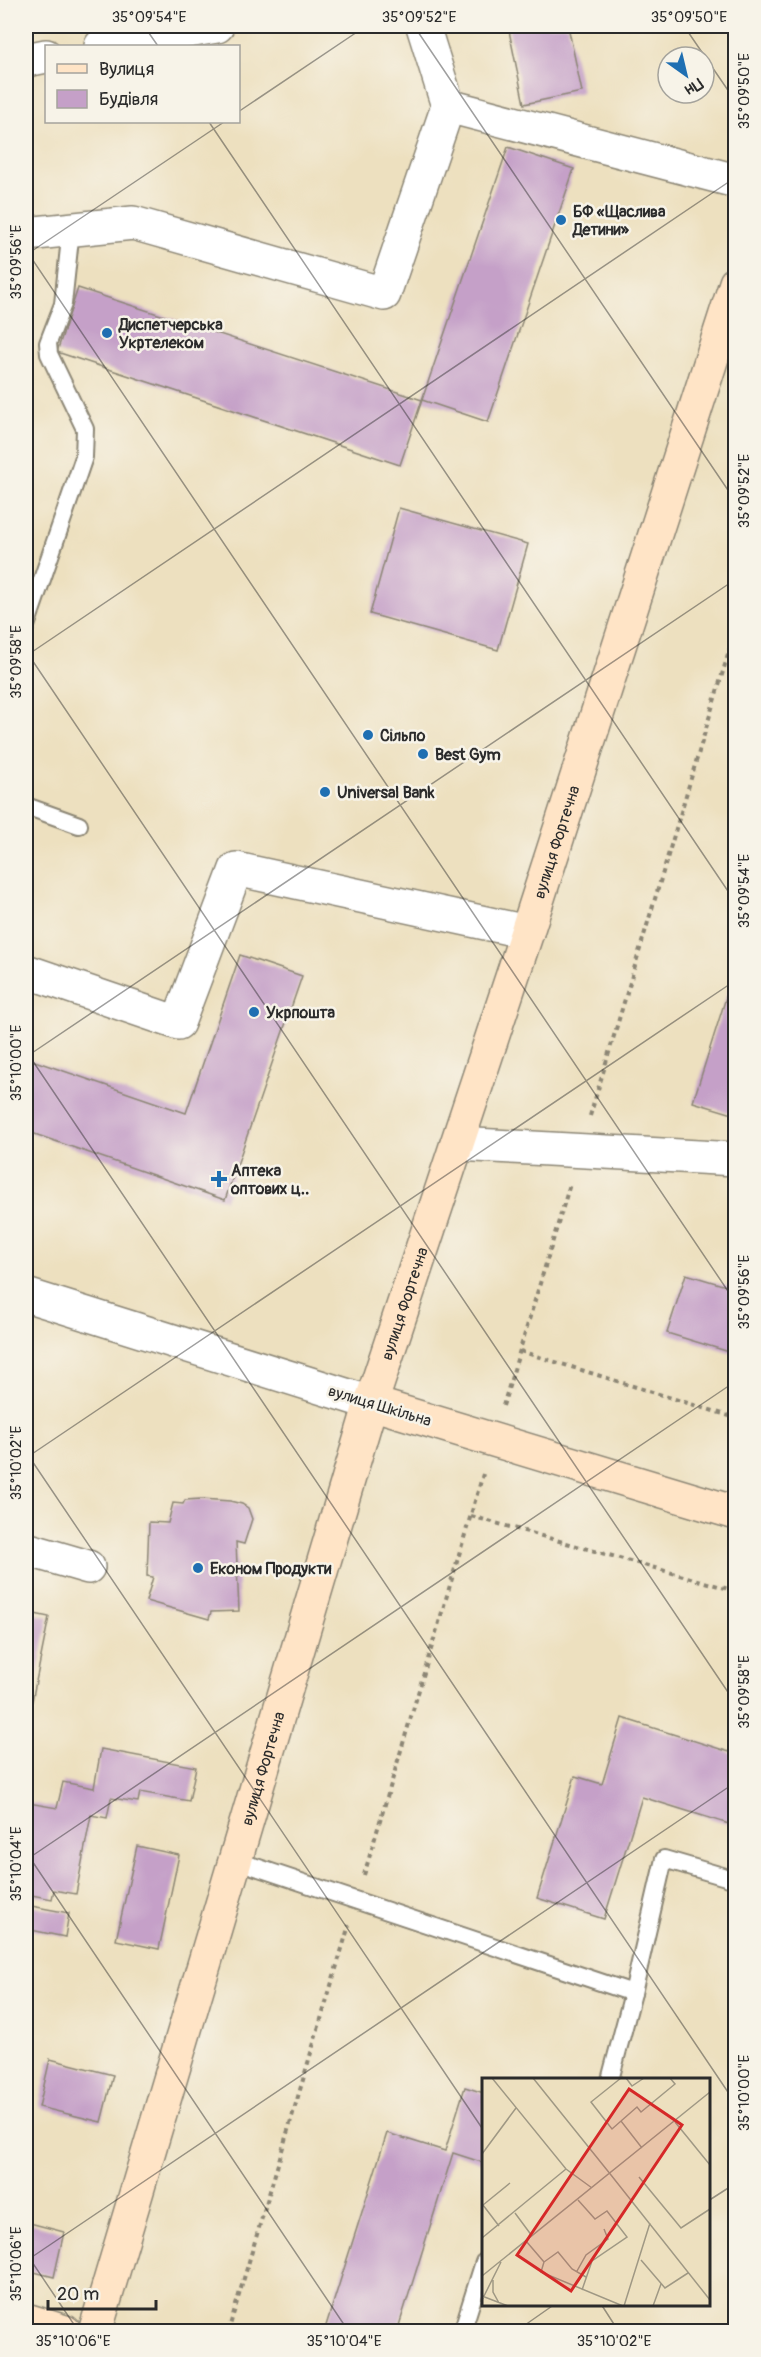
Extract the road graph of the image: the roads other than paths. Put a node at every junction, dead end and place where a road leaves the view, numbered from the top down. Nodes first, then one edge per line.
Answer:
1 (217, 26) edge
2 (423, 26) edge
3 (107, 45) edge
4 (45, 56) edge
5 (26, 60) edge
6 (448, 106) junction
7 (735, 181) edge
8 (71, 229) junction
9 (26, 234) edge
10 (735, 283) edge
11 (26, 626) edge
12 (26, 806) edge
13 (79, 825) dead end
14 (527, 932) junction
15 (26, 970) edge
16 (457, 1144) junction
17 (735, 1159) edge
18 (26, 1295) edge
19 (371, 1403) junction
20 (735, 1514) edge
21 (26, 1549) edge
22 (88, 1567) dead end
23 (235, 1860) junction
24 (735, 1880) edge
25 (633, 1993) junction
26 (610, 2078) edge
27 (482, 2265) edge
28 (26, 2320) edge
29 (65, 2331) edge
30 (95, 2331) edge
31 (462, 2331) edge

1 - 3 street
2 - 6 street
4 - 5 street
6 - 7 street
6 - 8 street
8 - 9 street
8 - 11 lane
10 - 14 main road, вулиця Фортечна
12 - 13 lane
14 - 15 street
14 - 16 main road, вулиця Фортечна
16 - 17 street
16 - 19 main road, вулиця Фортечна
18 - 19 street, вулиця Шкільна
19 - 20 main road, вулиця Шкільна
19 - 23 main road, вулиця Фортечна
21 - 22 street
23 - 25 lane
23 - 30 main road, вулиця Фортечна
24 - 25 lane
25 - 26 lane
27 - 31 lane
28 - 29 main road

